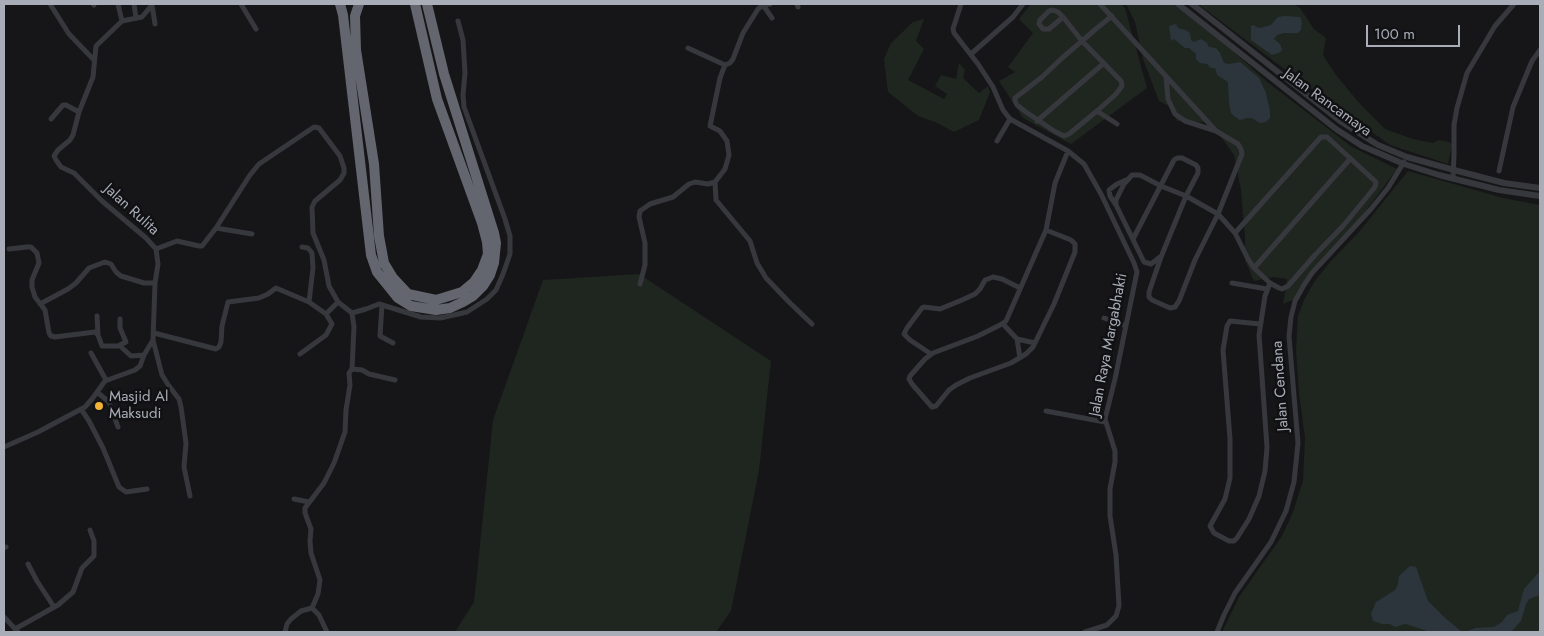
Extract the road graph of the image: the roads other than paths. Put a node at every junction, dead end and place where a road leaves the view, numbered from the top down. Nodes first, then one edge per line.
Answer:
1 (50, 4) edge
2 (118, 4) edge
3 (134, 4) edge
4 (241, 4) edge
5 (340, 4) edge
6 (359, 4) edge
7 (415, 4) edge
8 (427, 4) edge
9 (770, 4) edge
10 (961, 4) edge
11 (1023, 4) edge
12 (1100, 4) edge
13 (1178, 4) edge
14 (1192, 4) edge
15 (1514, 4) edge
16 (152, 5) edge
17 (763, 5) junction
18 (1112, 16) junction
19 (1063, 17) junction
20 (136, 18) junction
21 (772, 18) dead end
22 (122, 21) junction
23 (458, 21) dead end
24 (155, 24) dead end
25 (256, 29) dead end
26 (1082, 41) junction
27 (688, 48) dead end
28 (1540, 50) edge
29 (971, 54) junction
30 (94, 60) junction
31 (1104, 64) junction
32 (725, 65) junction
33 (1166, 76) junction
34 (1097, 111) junction
35 (78, 112) junction
36 (51, 119) dead end
37 (1010, 119) junction
38 (1037, 121) junction
39 (1117, 124) dead end
40 (1216, 131) junction
41 (997, 141) dead end
42 (1068, 151) junction
43 (1407, 157) junction
44 (1350, 159) junction
45 (1404, 164) junction
46 (1454, 170) junction
47 (1500, 171) dead end
48 (1453, 179) junction
49 (1126, 180) junction
50 (715, 182) junction
51 (1161, 186) junction
52 (1540, 188) edge
53 (1186, 196) junction
54 (1540, 196) edge
55 (1116, 205) junction
56 (1218, 214) junction
57 (216, 228) junction
58 (1046, 230) junction
59 (1235, 233) junction
60 (252, 234) dead end
61 (1133, 239) junction
62 (302, 247) dead end
63 (9, 249) dead end
64 (156, 249) junction
65 (1161, 257) junction
66 (1254, 268) junction
67 (155, 283) junction
68 (1232, 283) dead end
69 (1270, 283) junction
70 (640, 284) dead end
71 (1020, 288) junction
72 (1266, 289) junction
73 (309, 302) junction
74 (338, 302) junction
75 (40, 304) junction
76 (382, 305) junction
77 (352, 313) junction
78 (326, 314) junction
79 (97, 316) dead end
80 (1104, 318) dead end
81 (120, 319) dead end
82 (812, 324) dead end
83 (1002, 324) junction
84 (1260, 324) junction
85 (1126, 326) junction
86 (98, 335) junction
87 (154, 336) junction
88 (1017, 339) junction
89 (393, 343) dead end
90 (1035, 343) junction
91 (120, 346) junction
92 (92, 353) dead end
93 (300, 354) dead end
94 (931, 354) junction
95 (144, 355) junction
96 (1020, 358) junction
97 (352, 369) junction
98 (106, 380) junction
99 (395, 380) dead end
100 (97, 392) junction
101 (81, 409) junction
102 (1046, 411) dead end
103 (1105, 422) junction
104 (118, 427) dead end
105 (4, 447) edge
106 (147, 489) dead end
107 (190, 496) dead end
108 (294, 499) dead end
109 (309, 502) junction
110 (90, 530) dead end
111 (28, 564) dead end
112 (54, 607) junction
113 (312, 608) junction
114 (4, 617) edge
115 (17, 631) edge
116 (285, 632) edge
117 (327, 632) edge
118 (1085, 632) edge
119 (1217, 632) edge

1 - 30 street
2 - 22 street
3 - 20 street
4 - 25 street
5 - 8 highway
6 - 7 highway
9 - 17 street
10 - 29 street
11 - 29 street
12 - 18 street
13 - 45 street, Jalan Rancamaya
14 - 43 street, Jalan Rancamaya
15 - 46 street
16 - 20 street
16 - 24 street
17 - 21 street
17 - 32 street
18 - 26 street
18 - 33 street
19 - 19 street
19 - 26 street
20 - 22 street
22 - 30 street, Jalan Rulita
23 - 76 street
26 - 31 street
26 - 38 street
27 - 32 street
28 - 47 street
29 - 37 street
30 - 35 street, Jalan Rulita
31 - 34 street
31 - 38 street
32 - 50 street
33 - 40 street
33 - 40 street
34 - 38 street
34 - 39 street
35 - 36 street
35 - 64 street, Jalan Rulita
37 - 41 street
37 - 42 street, Jalan Raya Margabhakti
40 - 56 street
42 - 58 street
42 - 85 street, Jalan Raya Margabhakti
43 - 45 street, Jalan Cendana
43 - 46 street, Jalan Rancamaya
44 - 59 street
44 - 66 street
44 - 69 street
45 - 48 street, Jalan Rancamaya
45 - 119 street, Jalan Cendana
46 - 48 street
46 - 52 street, Jalan Rancamaya
48 - 54 street, Jalan Rancamaya
49 - 51 street
49 - 55 street
49 - 55 street
50 - 70 street
50 - 82 street
51 - 53 street
51 - 53 street
51 - 61 street
53 - 56 street
53 - 65 street
55 - 61 street
56 - 59 street
56 - 65 street
57 - 60 street
57 - 64 street
57 - 74 street
58 - 71 street
58 - 90 street
59 - 66 street
61 - 65 street
62 - 73 street
63 - 75 street
64 - 67 street, Jalan Rulita
66 - 69 street
67 - 75 street
67 - 87 street, Jalan Rulita
68 - 72 street
69 - 72 street
71 - 83 street
71 - 94 street
72 - 84 street
73 - 78 street
73 - 87 street
74 - 77 street
74 - 78 street
75 - 86 street
76 - 77 street
76 - 89 street
77 - 97 street
78 - 93 street
79 - 86 street
80 - 85 street
81 - 91 street
83 - 88 street
83 - 94 street
84 - 84 street
85 - 103 street, Jalan Raya Margabhakti
86 - 91 street
87 - 95 street, Jalan Rulita
87 - 107 street
88 - 90 street
88 - 96 street
90 - 96 street
91 - 95 street
92 - 98 street
94 - 96 street
95 - 98 street, Jalan Rulita
97 - 99 street
97 - 109 street
98 - 100 street
100 - 101 street
100 - 104 street
101 - 105 street
101 - 106 street
102 - 103 street
103 - 118 street, Jalan Raya Margabhakti
108 - 109 street
109 - 113 street
110 - 112 street
111 - 112 street
112 - 115 street
113 - 116 street
113 - 117 street
114 - 115 street

